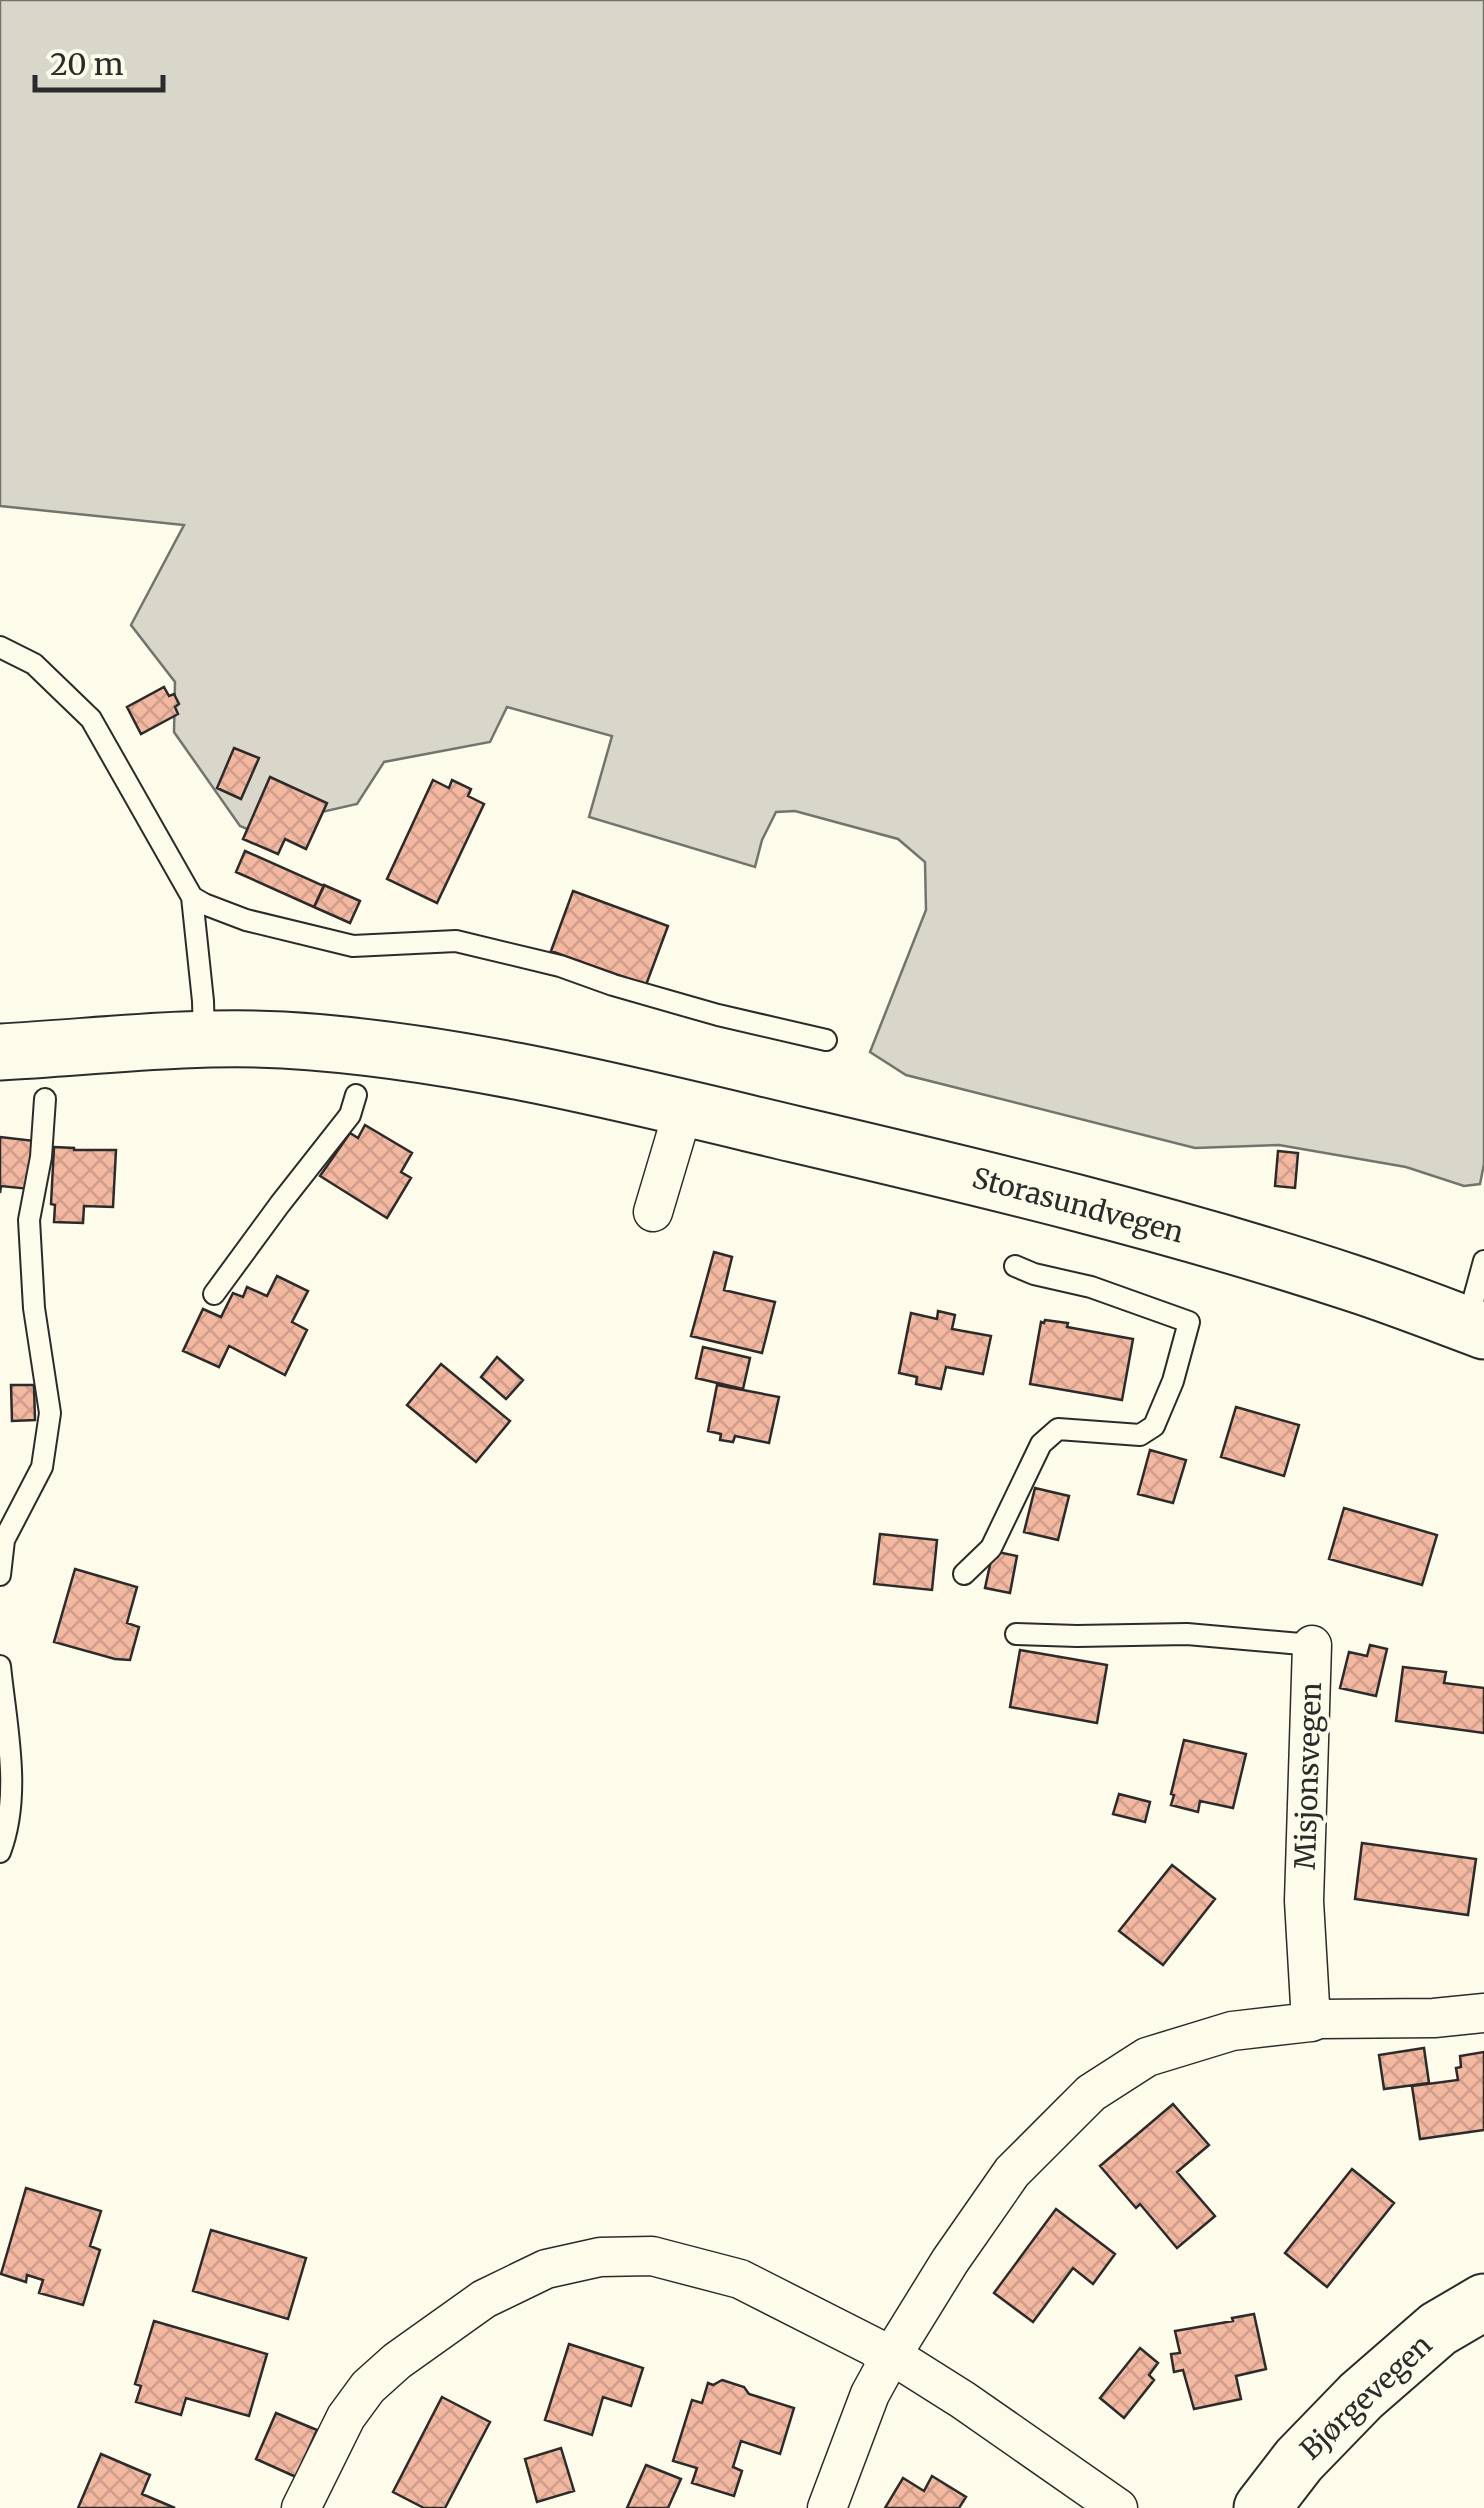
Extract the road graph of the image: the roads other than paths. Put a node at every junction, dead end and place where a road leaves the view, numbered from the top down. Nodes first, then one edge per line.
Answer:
1 (0, 646) edge
2 (192, 897) junction
3 (204, 1040) junction
4 (826, 1040) dead end
5 (0, 1052) edge
6 (356, 1094) dead end
7 (44, 1099) dead end
8 (684, 1108) junction
9 (653, 1212) dead end
10 (1484, 1260) edge
11 (1015, 1266) dead end
12 (214, 1294) dead end
13 (1475, 1328) edge
14 (0, 1574) edge
15 (964, 1574) dead end
16 (1016, 1634) dead end
17 (1312, 1644) joint
18 (0, 1666) edge
19 (0, 1852) edge
20 (1484, 2013) edge
21 (1311, 2022) junction
22 (1484, 2302) edge
23 (887, 2363) junction
24 (301, 2508) edge
25 (827, 2508) edge
26 (1118, 2508) edge
27 (1262, 2508) edge

1 - 2 lane
2 - 3 lane
2 - 4 lane
3 - 5 main road, Storasundvegen
3 - 8 main road, Storasundvegen
6 - 12 lane
7 - 14 lane
8 - 9 street
8 - 13 main road, Storasundvegen
10 - 13 lane, Storasundvegen
11 - 15 lane
16 - 17 lane, Misjonsvegen
17 - 21 street, Misjonsvegen
18 - 19 lane
20 - 21 street
21 - 23 street
22 - 27 main road, Bjørgevegen
23 - 24 street
23 - 25 street
23 - 26 street

